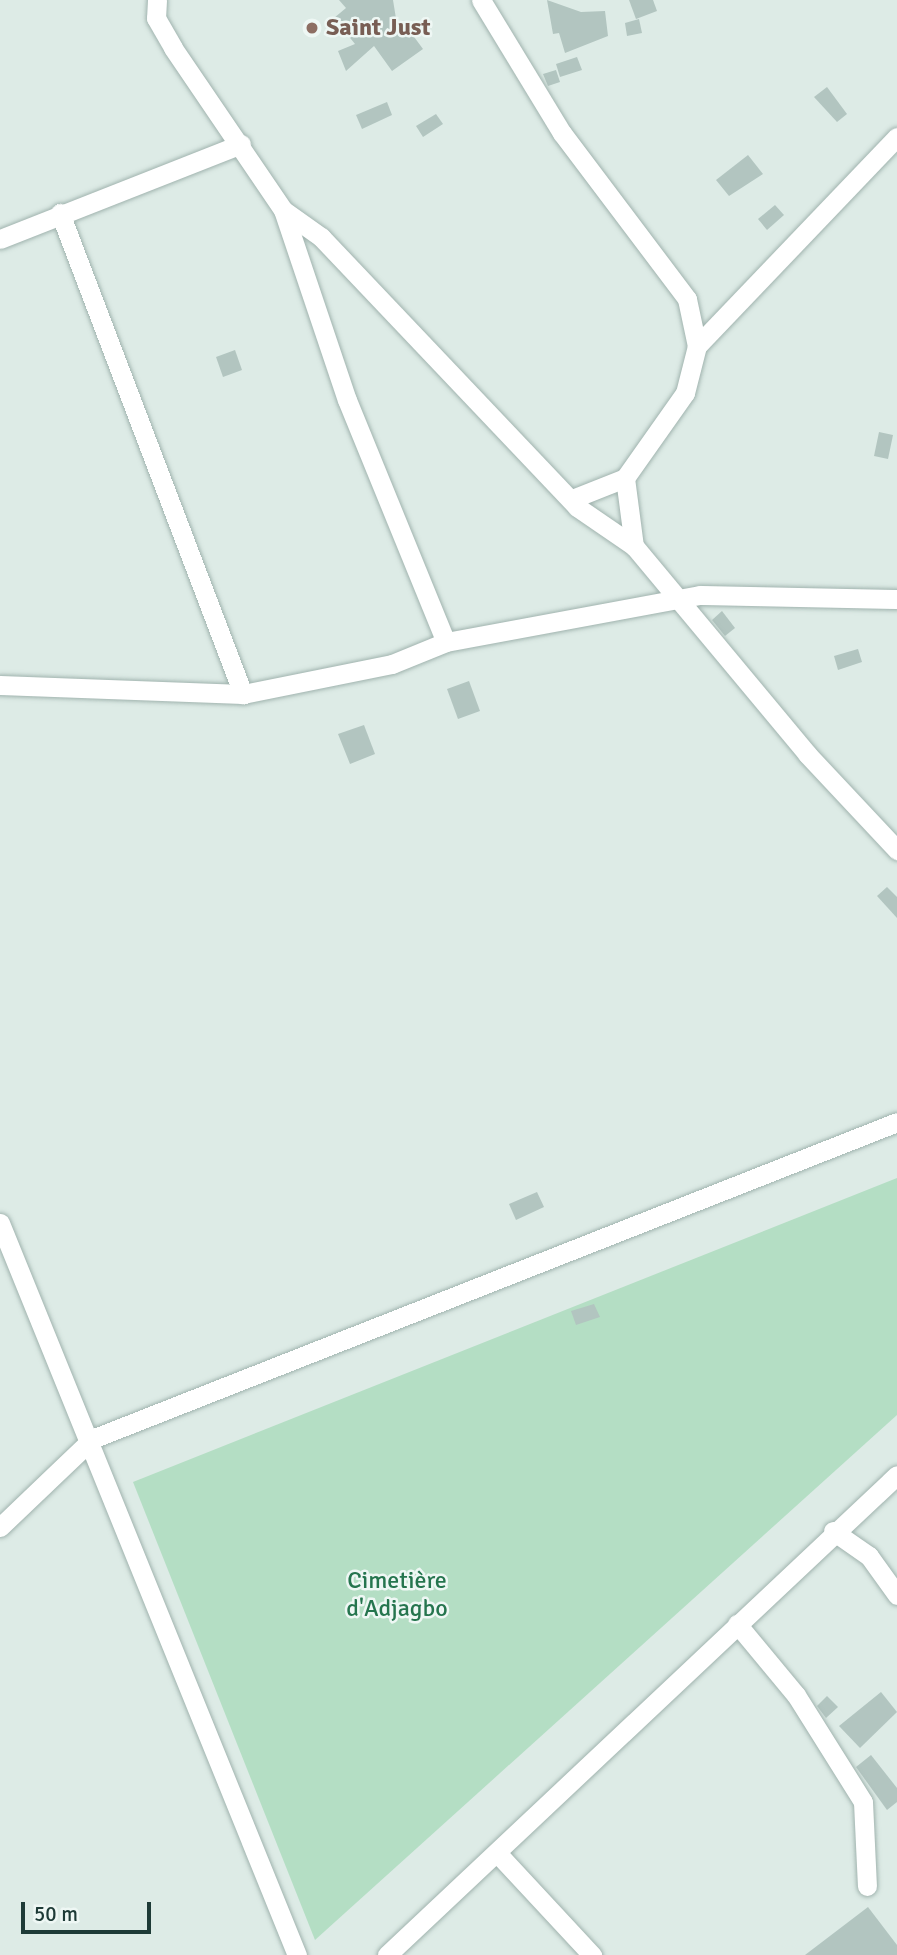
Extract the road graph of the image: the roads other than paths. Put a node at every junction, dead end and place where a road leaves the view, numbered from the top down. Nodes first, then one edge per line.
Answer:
1 (157, 0) edge
2 (481, 0) edge
3 (897, 137) edge
4 (242, 144) junction
5 (283, 211) junction
6 (60, 213) junction
7 (0, 239) edge
8 (697, 346) junction
9 (625, 478) junction
10 (572, 499) junction
11 (634, 546) junction
12 (897, 599) edge
13 (677, 601) junction
14 (446, 642) junction
15 (0, 685) edge
16 (243, 694) junction
17 (897, 850) edge
18 (897, 1122) edge
19 (0, 1223) edge
20 (92, 1439) junction
21 (897, 1475) edge
22 (0, 1527) edge
23 (833, 1531) junction
24 (897, 1595) edge
25 (737, 1624) junction
26 (499, 1855) junction
27 (867, 1886) dead end
28 (297, 1955) edge
29 (387, 1955) edge
30 (592, 1955) edge

1 - 4 street
2 - 8 street
3 - 8 street
4 - 5 street
4 - 6 street
5 - 10 street
5 - 14 street
6 - 7 street
6 - 16 street
8 - 9 street
9 - 10 street
9 - 11 street
10 - 11 street
11 - 13 street
12 - 13 street
13 - 14 street
13 - 17 street
14 - 16 street
15 - 16 street
18 - 20 street
19 - 20 street
20 - 22 street
20 - 28 street
21 - 23 street
23 - 24 street
23 - 25 street
25 - 26 street
25 - 27 street
26 - 29 street
26 - 30 street

